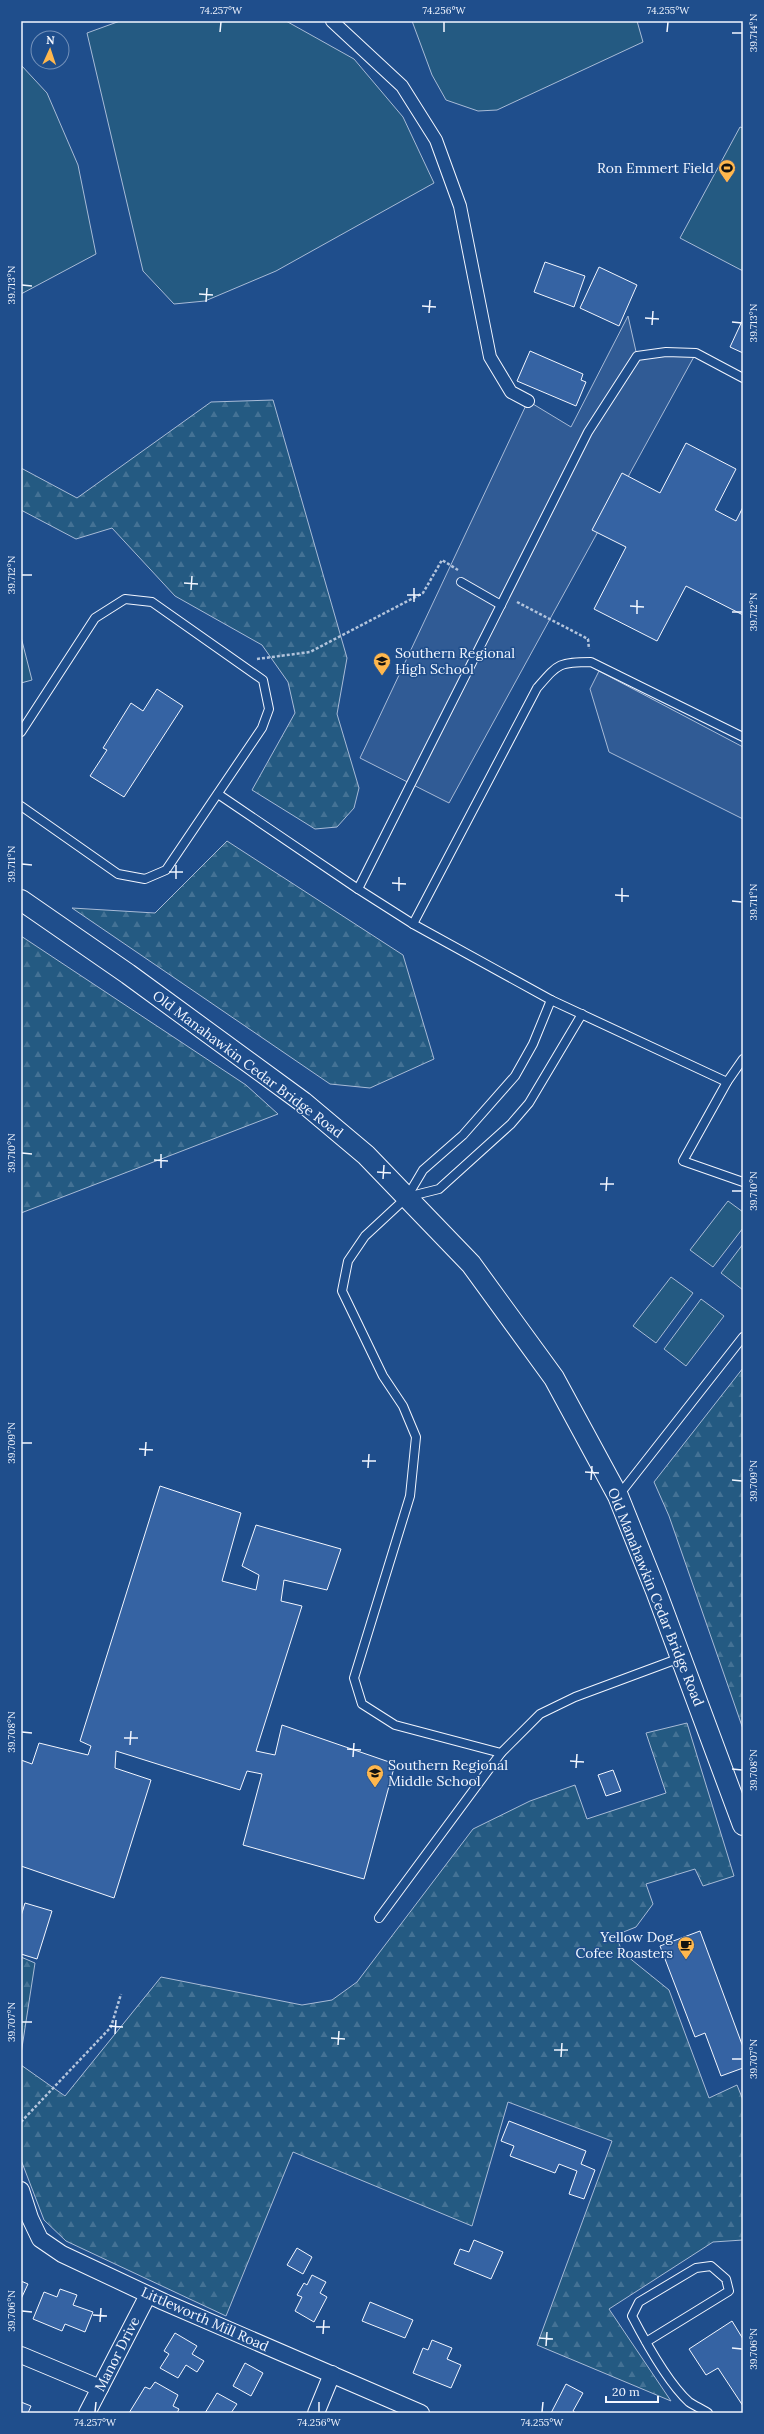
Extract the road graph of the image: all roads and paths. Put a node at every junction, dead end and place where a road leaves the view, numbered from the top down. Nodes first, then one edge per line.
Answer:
1 (332, 21) edge
2 (743, 378) edge
3 (528, 400) dead end
4 (465, 574) dead end
5 (461, 582) dead end
6 (506, 596) junction
7 (501, 605) junction
8 (237, 662) junction
9 (591, 662) junction
10 (21, 732) edge
11 (743, 737) edge
12 (218, 794) junction
13 (21, 806) edge
14 (358, 889) junction
15 (21, 900) edge
16 (413, 924) junction
17 (551, 1000) junction
18 (582, 1014) junction
19 (743, 1059) edge
20 (727, 1082) junction
21 (743, 1182) edge
22 (407, 1197) junction
23 (743, 1337) edge
24 (618, 1496) junction
25 (680, 1658) junction
26 (501, 1753) junction
27 (743, 1825) edge
28 (379, 1918) dead end
29 (121, 1994) dead end
30 (21, 2122) edge
31 (21, 2190) edge
32 (148, 2294) junction
33 (646, 2342) junction
34 (21, 2355) edge
35 (332, 2374) junction
36 (100, 2388) junction
37 (87, 2413) edge
38 (316, 2413) edge
39 (421, 2413) edge
40 (708, 2413) edge

1 - 3 street
2 - 6 lane
4 - 8 path
5 - 7 lane
6 - 7 lane
6 - 9 path
7 - 14 lane
8 - 10 lane
8 - 12 lane
9 - 11 lane
9 - 16 lane
12 - 13 lane
12 - 14 lane
14 - 16 lane
15 - 22 street, Old Manahawkin Cedar Bridge Road
16 - 17 lane
17 - 18 lane
17 - 22 lane
18 - 20 lane
18 - 22 lane
19 - 20 lane
20 - 21 lane
22 - 24 street, Old Manahawkin Cedar Bridge Road
22 - 26 lane
23 - 24 lane
24 - 25 street, Old Manahawkin Cedar Bridge Road
25 - 26 lane
25 - 27 street, Old Manahawkin Cedar Bridge Road
26 - 28 lane
29 - 30 path
31 - 32 street, Littleworth Mill Road
32 - 35 street, Littleworth Mill Road
32 - 36 street, Manor Drive
33 - 33 lane
33 - 40 lane
34 - 36 street
35 - 38 street
35 - 39 street, Littleworth Mill Road
36 - 37 street, Manor Drive

